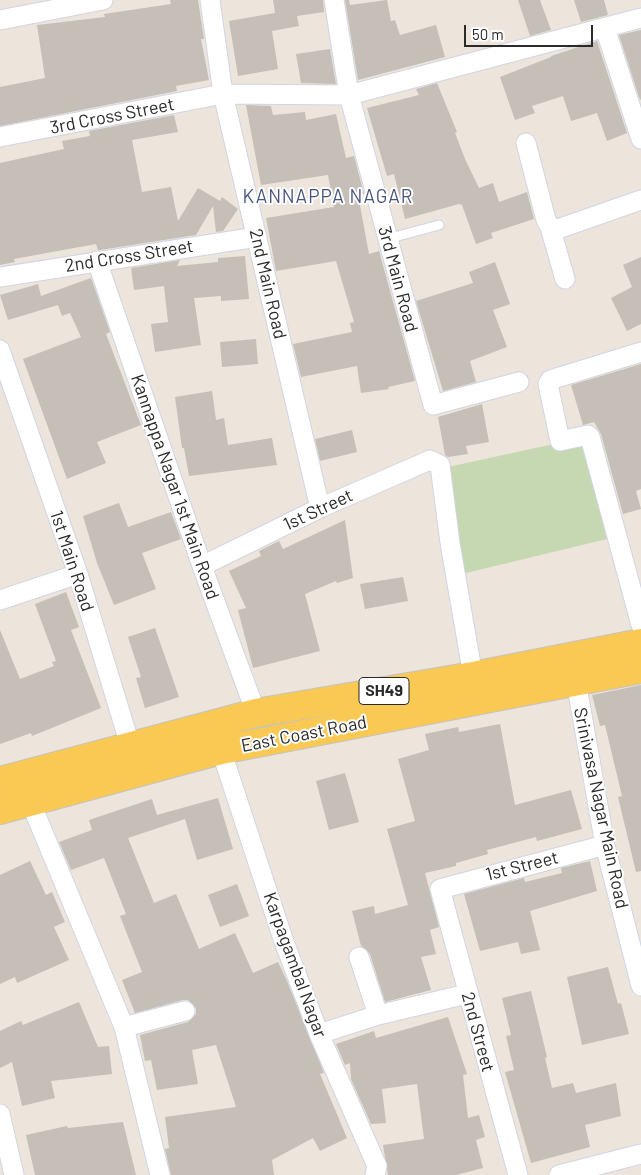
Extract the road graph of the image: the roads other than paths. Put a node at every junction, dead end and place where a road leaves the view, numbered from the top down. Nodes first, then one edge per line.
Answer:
1 (103, 0) edge
2 (210, 0) edge
3 (334, 0) edge
4 (641, 18) edge
5 (0, 20) edge
6 (605, 28) junction
7 (223, 94) junction
8 (349, 95) junction
9 (0, 137) edge
10 (641, 139) edge
11 (526, 143) dead end
12 (641, 200) edge
13 (439, 225) dead end
14 (550, 227) junction
15 (257, 237) junction
16 (387, 240) junction
17 (97, 261) junction
18 (0, 277) edge
19 (565, 279) dead end
20 (0, 350) edge
21 (641, 352) edge
22 (519, 382) dead end
23 (320, 508) junction
24 (202, 566) junction
25 (78, 574) junction
26 (0, 600) edge
27 (641, 625) edge
28 (641, 644) edge
29 (641, 669) edge
30 (574, 670) junction
31 (473, 676) junction
32 (256, 713) junction
33 (130, 747) junction
34 (222, 750) junction
35 (139, 773) junction
36 (0, 781) edge
37 (30, 802) junction
38 (0, 810) edge
39 (605, 845) junction
40 (440, 889) joint
41 (359, 957) dead end
42 (641, 986) edge
43 (468, 994) junction
44 (185, 1011) dead end
45 (378, 1015) junction
46 (124, 1027) junction
47 (319, 1034) junction
48 (0, 1114) edge
49 (641, 1154) edge
50 (567, 1174) edge
51 (14, 1175) edge
52 (160, 1175) edge
53 (375, 1175) edge
54 (518, 1175) edge

1 - 5 street
2 - 7 street, 2nd Main Road
3 - 8 street, 3rd Main Road
4 - 6 street
6 - 8 street
6 - 10 street
7 - 8 street
7 - 9 street, 3rd Cross Street
7 - 15 street, 2nd Main Road
8 - 16 street, 3rd Main Road
11 - 14 street
12 - 14 street
13 - 16 lane
14 - 19 street
15 - 17 street, 2nd Cross Street
15 - 23 street, 2nd Main Road
16 - 22 street, 3rd Main Road
17 - 18 street, 2nd Cross Street
17 - 24 street, Kannappa Nagar 1st Main Road
20 - 25 street, 1st Main Road
21 - 27 street
23 - 24 street, 1st Street
23 - 31 street, 1st Street
24 - 32 street, Kannappa Nagar 1st Main Road
25 - 26 street
25 - 33 street, 1st Main Road
28 - 30 main road, East Coast Road / SH49
29 - 30 main road, East Coast Road / SH49
30 - 31 main road, East Coast Road / SH49
30 - 34 main road, East Coast Road / SH49
30 - 39 street, Srinivasa Nagar Main Road
31 - 32 main road, East Coast Road / SH49
32 - 33 main road, East Coast Road / SH49
33 - 35 street, 1st Main Road
33 - 36 main road, East Coast Road / SH49
34 - 35 main road, East Coast Road / SH49
34 - 47 street, Karpagambal Nagar
35 - 37 main road, East Coast Road / SH49
37 - 38 main road, East Coast Road / SH49
37 - 46 street
39 - 40 street, 1st Street
39 - 42 street, Srinivasa Nagar Main Road
40 - 43 street, 2nd Street
41 - 45 street
43 - 45 street
43 - 54 street, 2nd Street
44 - 46 street
45 - 47 street
46 - 52 street
47 - 53 street, Karpagambal Nagar
48 - 51 street
49 - 50 street

